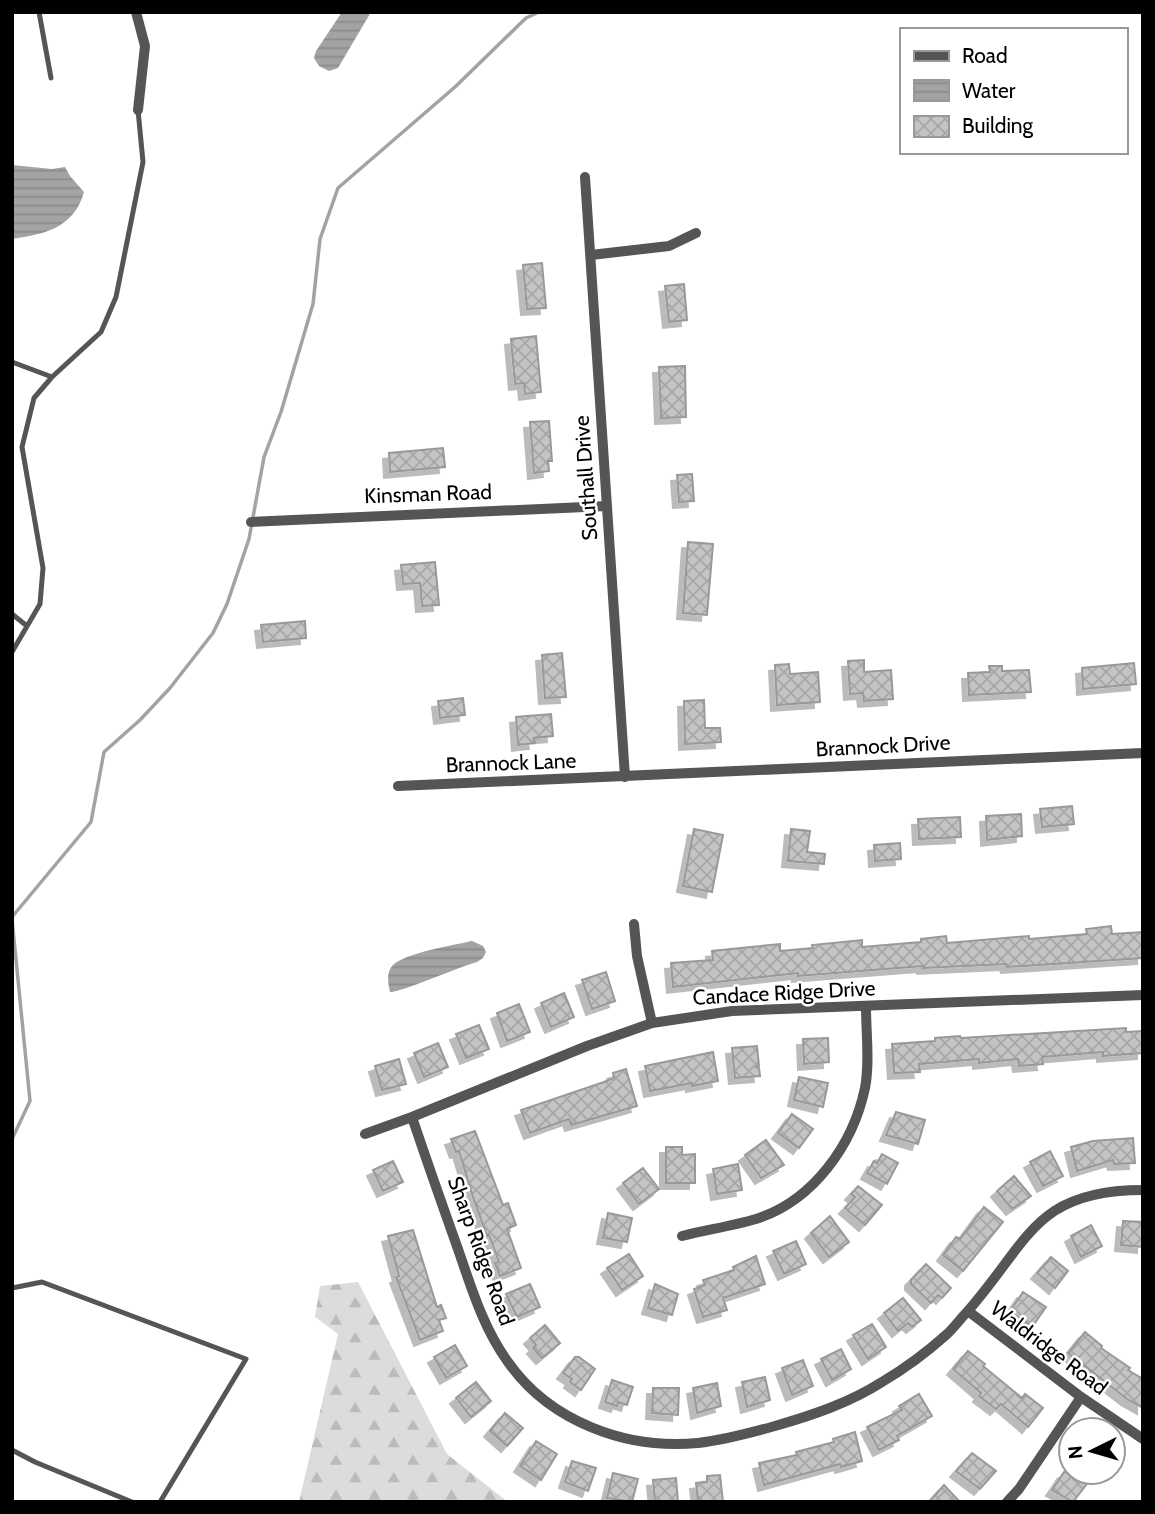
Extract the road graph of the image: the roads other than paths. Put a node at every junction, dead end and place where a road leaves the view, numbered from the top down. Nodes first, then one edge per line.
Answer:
1 (39, 12) edge
2 (136, 12) edge
3 (51, 78) dead end
4 (138, 110) joint
5 (585, 177) dead end
6 (696, 233) dead end
7 (591, 255) junction
8 (12, 362) edge
9 (52, 377) junction
10 (607, 506) junction
11 (251, 522) dead end
12 (12, 614) edge
13 (27, 626) junction
14 (12, 652) edge
15 (1143, 753) edge
16 (625, 777) junction
17 (398, 786) dead end
18 (634, 924) dead end
19 (1143, 995) edge
20 (866, 1007) junction
21 (652, 1023) junction
22 (412, 1117) junction
23 (365, 1134) dead end
24 (1143, 1190) edge
25 (682, 1236) dead end
26 (12, 1288) edge
27 (968, 1311) junction
28 (1081, 1397) junction
29 (1143, 1439) edge
30 (12, 1450) edge
31 (132, 1502) edge
32 (160, 1502) edge
33 (1007, 1502) edge

1 - 3 lane
2 - 4 street
4 - 9 lane
5 - 7 street, Southall Drive
6 - 7 street
7 - 10 street, Southall Drive
8 - 9 lane
9 - 13 lane
10 - 11 street, Kinsman Road
10 - 16 street, Southall Drive
12 - 13 lane
13 - 14 lane
15 - 16 street, Brannock Drive
16 - 17 street, Brannock Lane
18 - 21 street
19 - 20 street, Candace Ridge Drive
20 - 21 street, Candace Ridge Drive
20 - 25 street
21 - 22 street, Candace Ridge Drive
22 - 23 street, Candace Ridge Drive
22 - 27 street, Sharp Ridge Road
24 - 27 street, Sharp Ridge Road
26 - 32 lane
27 - 28 street, Waldridge Road
28 - 29 street, Waldridge Road
28 - 33 street
30 - 31 lane

